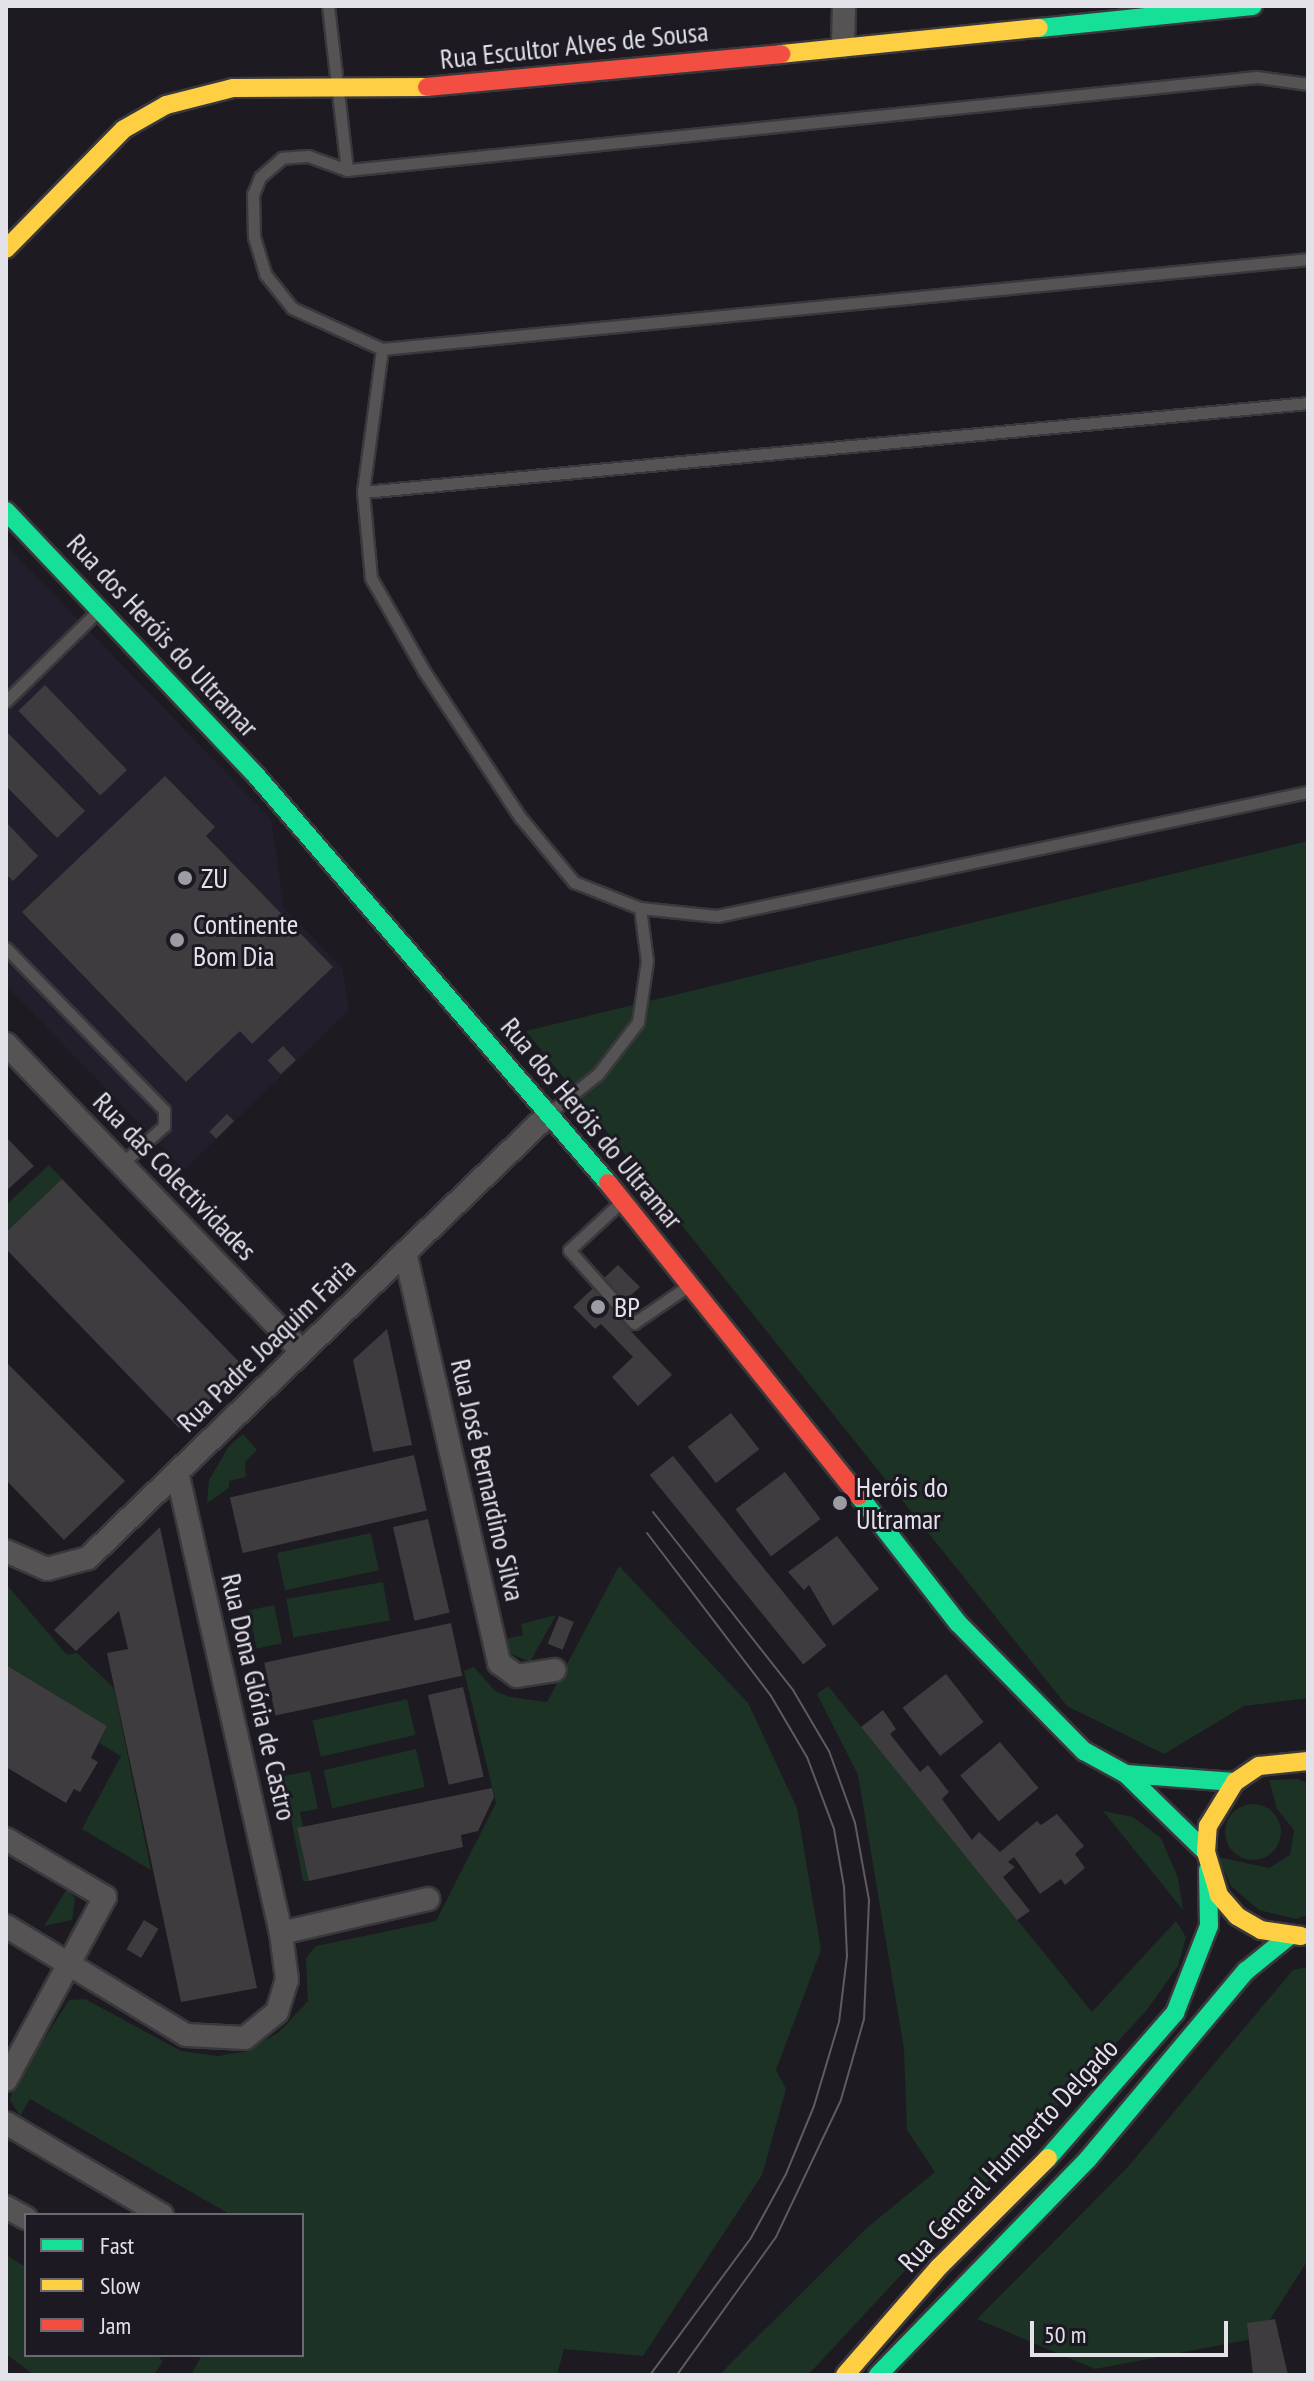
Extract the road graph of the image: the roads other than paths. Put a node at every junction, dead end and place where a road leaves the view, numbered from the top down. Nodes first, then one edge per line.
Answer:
1 (328, 6) edge
2 (844, 6) edge
3 (1253, 6) edge
4 (843, 46) junction
5 (1308, 84) edge
6 (338, 91) junction
7 (347, 170) junction
8 (6, 249) edge
9 (1308, 259) edge
10 (382, 349) junction
11 (1308, 403) edge
12 (363, 492) junction
13 (6, 511) edge
14 (100, 610) junction
15 (6, 701) edge
16 (1308, 792) edge
17 (640, 908) junction
18 (6, 948) edge
19 (6, 1044) edge
20 (550, 1113) junction
21 (121, 1164) junction
22 (622, 1201) junction
23 (405, 1252) junction
24 (691, 1284) junction
25 (300, 1350) junction
26 (178, 1475) junction
27 (6, 1551) edge
28 (555, 1670) dead end
29 (1308, 1761) edge
30 (1126, 1774) junction
31 (1235, 1782) junction
32 (6, 1839) edge
33 (1207, 1861) junction
34 (428, 1899) dead end
35 (6, 1926) edge
36 (281, 1933) junction
37 (1308, 1935) edge
38 (1288, 1937) junction
39 (69, 1964) junction
40 (6, 2080) edge
41 (6, 2123) edge
42 (6, 2207) edge
43 (159, 2213) edge
44 (24, 2217) edge
45 (845, 2375) edge
46 (878, 2375) edge

1 - 6 lane
2 - 4 street
3 - 4 main road, Rua Escultor Alves de Sousa
4 - 6 main road, Rua Escultor Alves de Sousa
5 - 7 lane
6 - 7 lane
6 - 8 main road, Rua Escultor Alves de Sousa
7 - 10 lane
9 - 10 lane
10 - 12 lane
11 - 12 lane
12 - 17 lane
13 - 14 main road, Rua dos Heróis do Ultramar
14 - 15 lane
14 - 20 main road, Rua dos Heróis do Ultramar
16 - 17 lane
17 - 20 lane
18 - 21 lane
19 - 21 street, Rua das Colectividades
20 - 22 main road, Rua dos Heróis do Ultramar
20 - 23 street, Rua Padre Joaquim Faria
21 - 25 street, Rua das Colectividades
22 - 24 main road, Rua dos Heróis do Ultramar
22 - 24 lane
23 - 25 street, Rua Padre Joaquim Faria
23 - 28 street, Rua José Bernardino Silva
24 - 30 main road, Rua dos Heróis do Ultramar
25 - 26 street, Rua Padre Joaquim Faria
26 - 27 street, Rua Padre Joaquim Faria
26 - 36 street, Rua Dona Glória de Castro
29 - 31 main road
30 - 31 main road, Rua dos Heróis do Ultramar
30 - 33 main road, Rua dos Heróis do Ultramar
31 - 33 main road, Rua General Humberto Delgado
32 - 39 street
33 - 38 main road, Rua dos Heróis do Ultramar
33 - 45 main road, Rua General Humberto Delgado
34 - 36 street
35 - 39 street, Rua Dona Glória de Castro
36 - 39 street, Rua Dona Glória de Castro
37 - 38 main road
38 - 46 main road, Rua General Humberto Delgado
39 - 40 street
41 - 43 street
42 - 44 street

